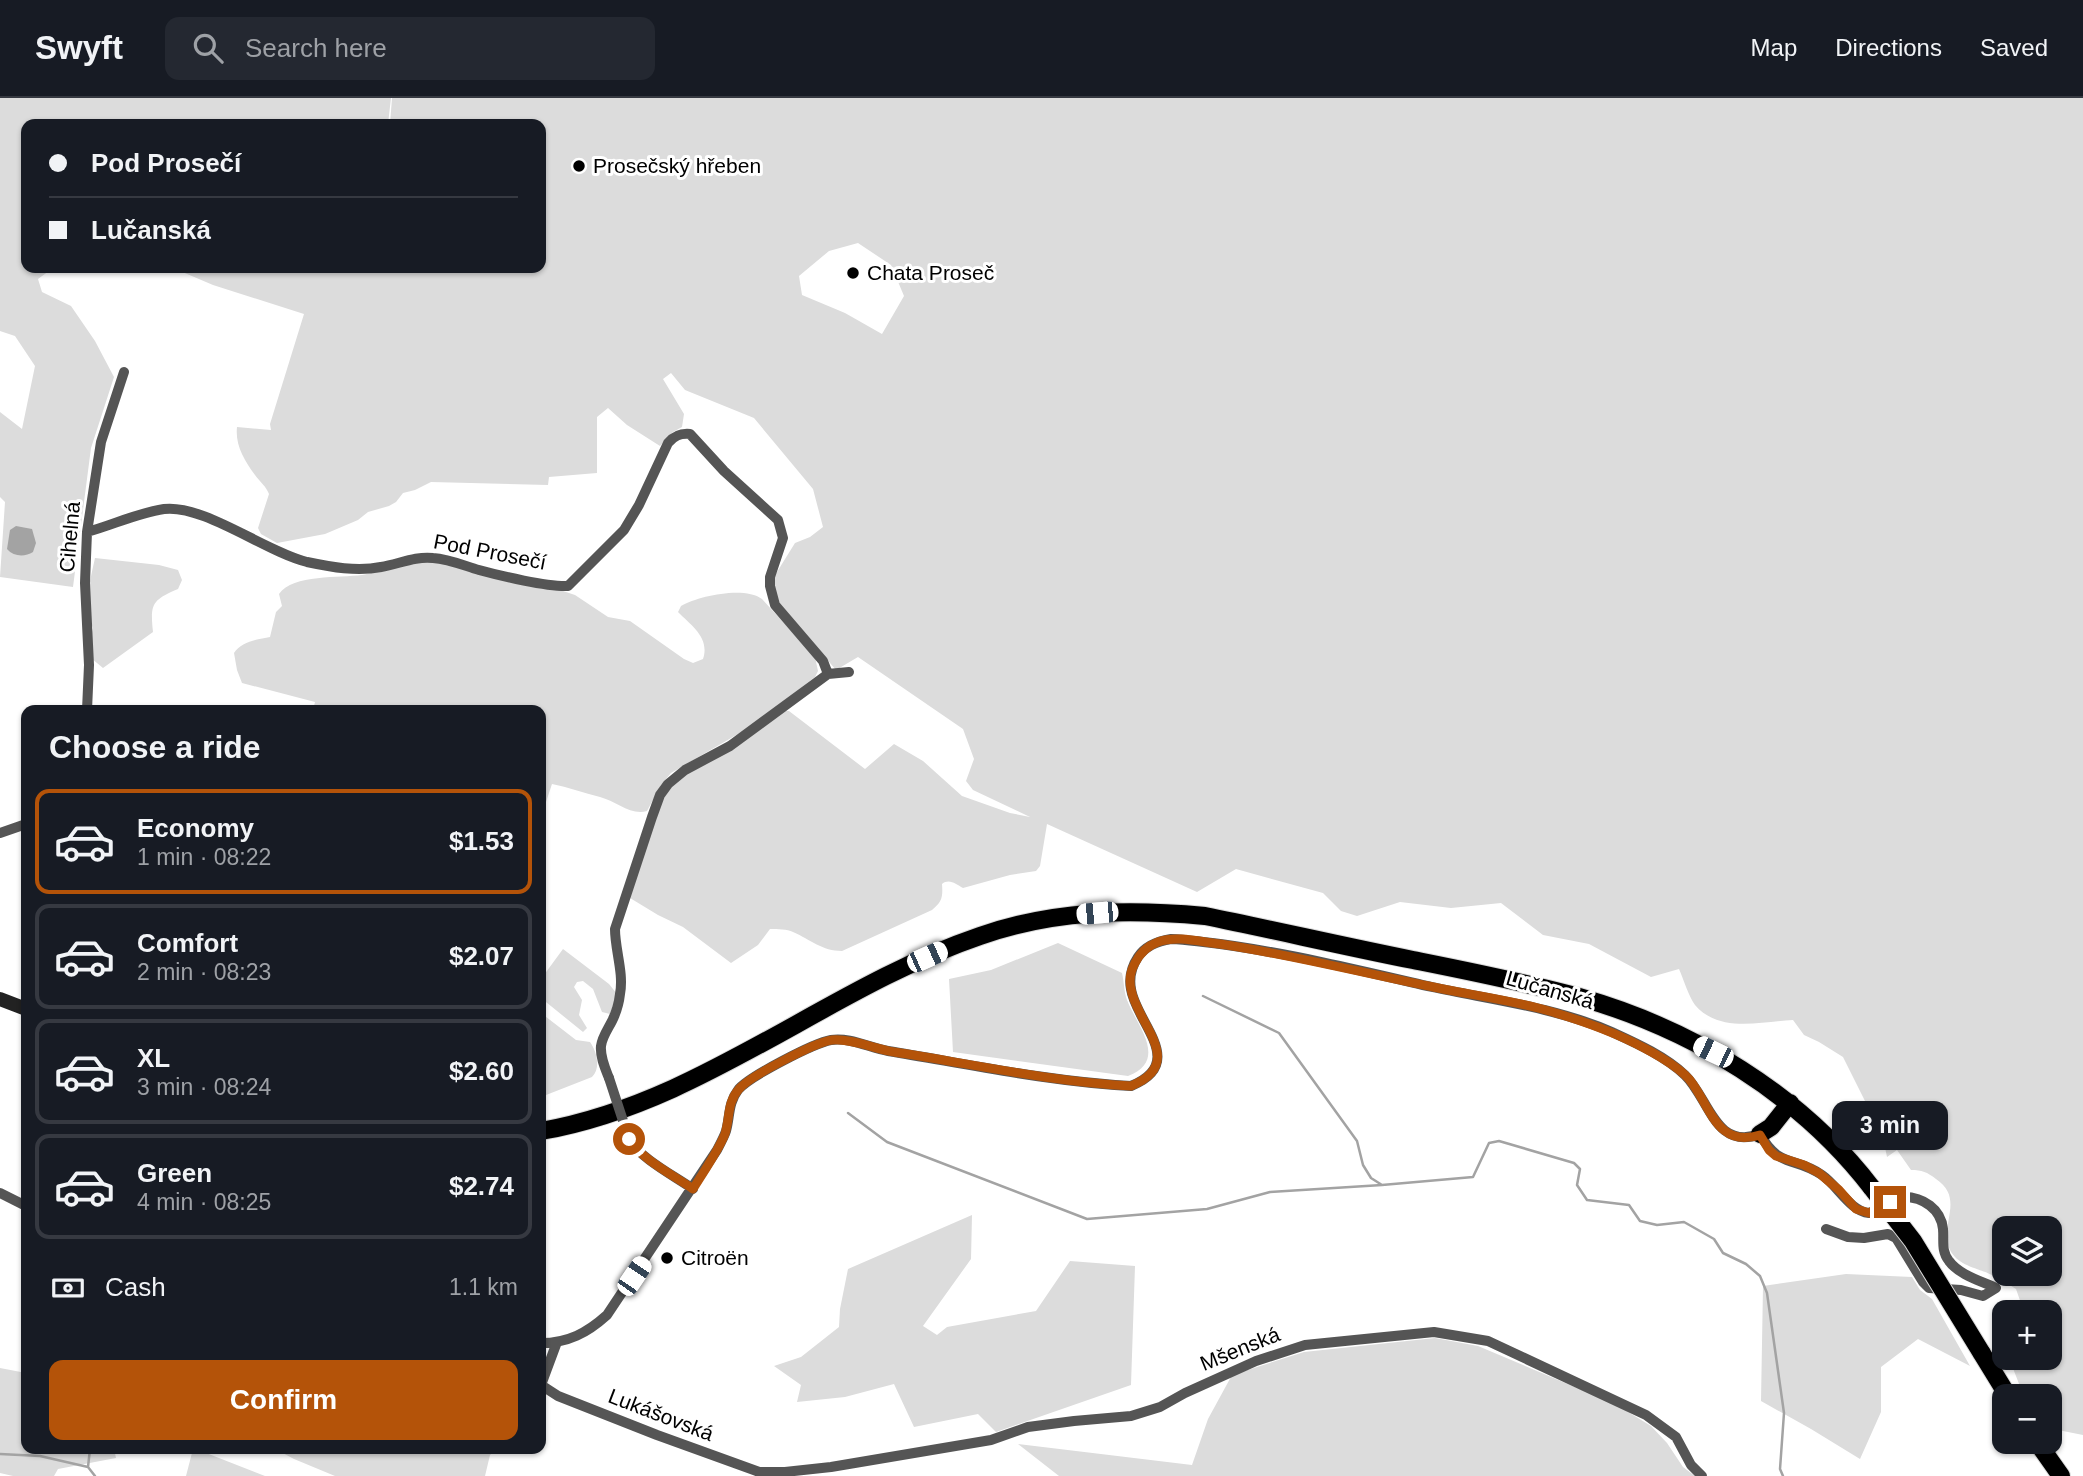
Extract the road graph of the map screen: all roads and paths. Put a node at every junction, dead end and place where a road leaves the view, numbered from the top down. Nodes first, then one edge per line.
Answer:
1 (124, 372) dead end
2 (88, 532) junction
3 (849, 672) dead end
4 (828, 674) junction
5 (87, 705) edge
6 (21, 826) edge
7 (0, 833) edge
8 (0, 999) edge
9 (21, 1007) edge
10 (1790, 1103) junction
11 (546, 1130) edge
12 (1760, 1135) junction
13 (693, 1189) junction
14 (0, 1194) edge
15 (21, 1204) edge
16 (1826, 1229) dead end
17 (557, 1342) junction
18 (546, 1343) edge
19 (546, 1372) edge
20 (2001, 1384) edge
21 (546, 1388) edge
22 (2045, 1454) edge
23 (763, 1474) edge
24 (1702, 1476) edge
25 (2061, 1476) edge

1 - 2 street, Cihelná
2 - 4 street, Pod Prosečí
2 - 5 street, Cihelná
3 - 4 street
4 - 13 street, bridge
6 - 7 street
8 - 9 street
10 - 11 main road
10 - 12 main road
10 - 20 main road, bridge
12 - 13 street, Lučanská
12 - 16 street
13 - 17 street, Lučanská
14 - 15 street
17 - 18 street, Lučanská
17 - 19 street
21 - 23 street, Lukášovská
22 - 25 main road
23 - 24 street, Mšenská

